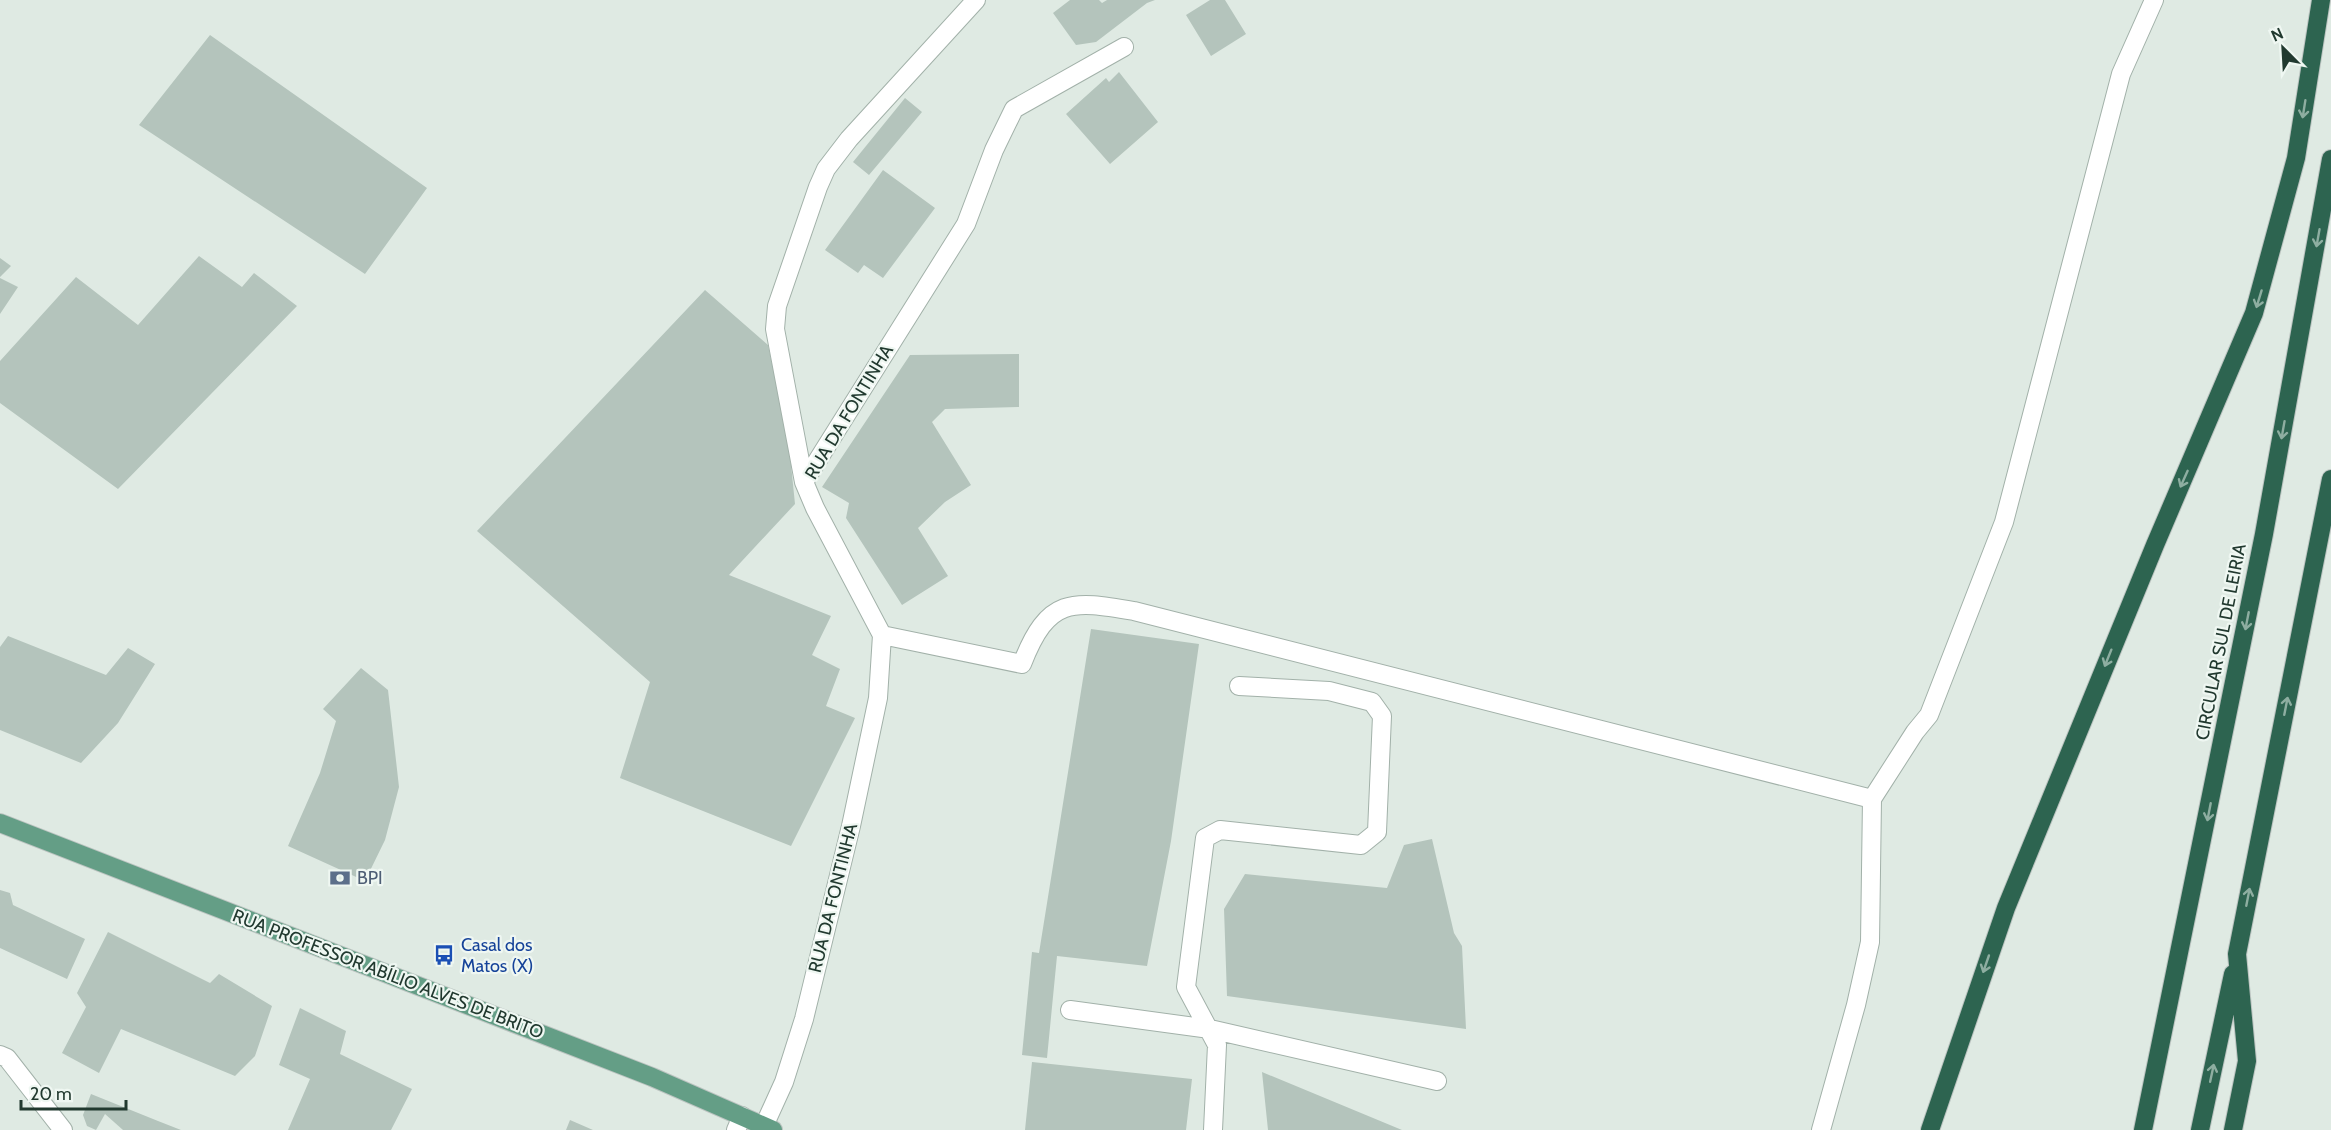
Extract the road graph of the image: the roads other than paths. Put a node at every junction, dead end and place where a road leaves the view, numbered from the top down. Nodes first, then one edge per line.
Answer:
1 (976, 0) edge
2 (2154, 0) edge
3 (2321, 0) edge
4 (1124, 46) dead end
5 (2331, 159) edge
6 (2331, 479) edge
7 (804, 482) junction
8 (882, 635) junction
9 (1239, 686) dead end
10 (1872, 799) junction
11 (0, 823) edge
12 (2237, 954) junction
13 (1070, 1010) dead end
14 (1210, 1029) junction
15 (0, 1055) edge
16 (1437, 1081) dead end
17 (739, 1123) edge
18 (769, 1128) edge
19 (63, 1130) edge
20 (1212, 1130) edge
21 (1821, 1130) edge
22 (1930, 1130) edge
23 (2143, 1130) edge
24 (2199, 1130) edge
25 (2233, 1130) edge

1 - 7 street
2 - 10 street
3 -> 22 highway
4 - 7 street, RUA DA FONTINHA
5 -> 23 highway, CIRCULAR SUL DE LEIRIA
12 -> 6 highway
7 - 8 street, RUA DA FONTINHA
8 - 10 street
8 - 18 street, RUA DA FONTINHA
9 - 14 street
10 - 21 street
11 - 17 main road, RUA PROFESSOR ABÍLIO ALVES DE BRITO
24 -> 12 highway
12 - 25 highway
13 - 14 street
14 - 16 street
14 - 20 street
15 - 19 street
17 - 18 main road, RUA PROFESSOR ABÍLIO ALVES DE BRITO

